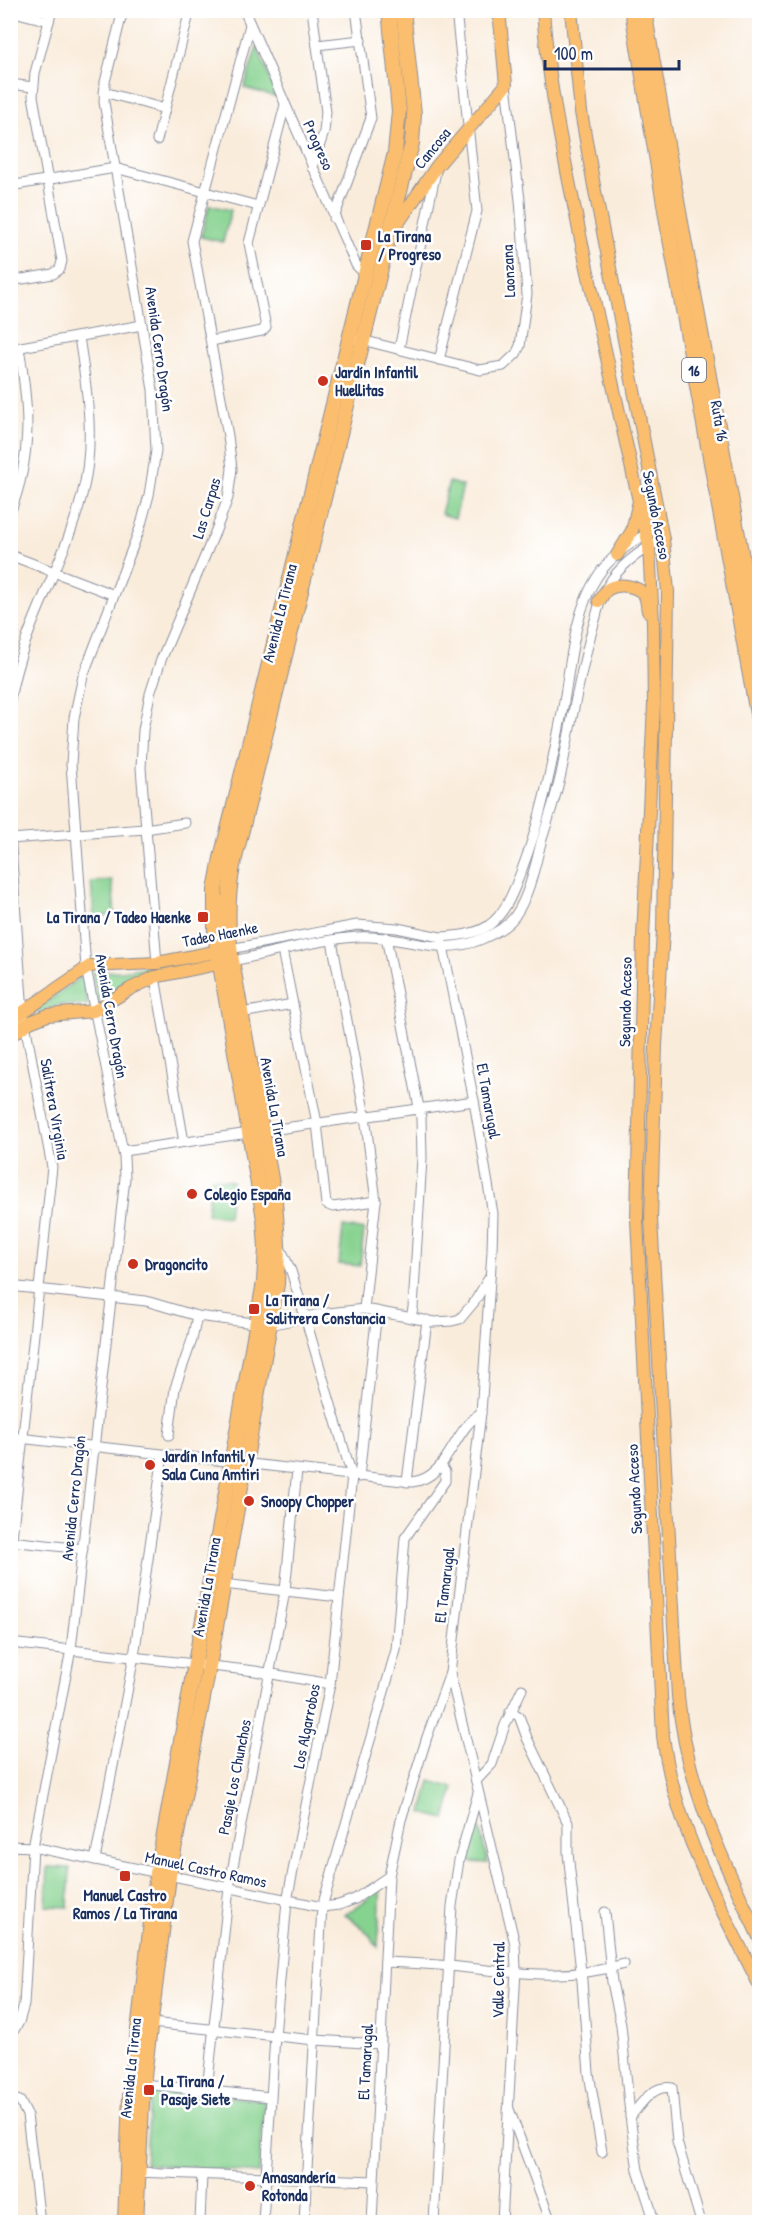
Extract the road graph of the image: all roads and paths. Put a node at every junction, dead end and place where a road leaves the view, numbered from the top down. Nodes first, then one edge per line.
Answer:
1 (52, 10) edge
2 (123, 10) edge
3 (190, 10) edge
4 (244, 10) edge
5 (312, 10) edge
6 (356, 10) edge
7 (389, 10) edge
8 (403, 10) edge
9 (456, 10) edge
10 (498, 10) edge
11 (543, 10) edge
12 (571, 10) edge
13 (632, 10) edge
14 (645, 10) edge
15 (10, 11) edge
16 (49, 21) junction
17 (250, 25) junction
18 (361, 40) junction
19 (317, 45) junction
20 (10, 84) edge
21 (506, 85) junction
22 (33, 87) junction
23 (104, 92) junction
24 (285, 105) junction
25 (165, 109) junction
26 (468, 129) junction
27 (157, 140) dead end
28 (437, 166) junction
29 (115, 168) junction
30 (312, 168) junction
31 (47, 180) junction
32 (10, 186) edge
33 (204, 192) junction
34 (258, 206) junction
35 (334, 218) junction
36 (390, 236) junction
37 (372, 277) junction
38 (10, 281) edge
39 (142, 326) junction
40 (79, 337) junction
41 (357, 338) junction
42 (211, 341) junction
43 (15, 348) edge
44 (399, 349) junction
45 (439, 360) junction
46 (638, 495) junction
47 (10, 513) edge
48 (660, 525) junction
49 (663, 538) junction
50 (648, 540) junction
51 (10, 555) edge
52 (617, 555) junction
53 (54, 571) junction
54 (114, 595) junction
55 (599, 601) junction
56 (653, 652) junction
57 (759, 656) edge
58 (10, 701) edge
59 (759, 730) edge
60 (185, 823) dead end
61 (146, 829) junction
62 (10, 833) edge
63 (75, 834) junction
64 (11, 839) edge
65 (440, 937) junction
66 (386, 938) junction
67 (332, 941) junction
68 (443, 946) junction
69 (282, 950) junction
70 (15, 953) edge
71 (224, 956) junction
72 (158, 963) junction
73 (87, 968) junction
74 (155, 977) junction
75 (293, 1004) junction
76 (94, 1011) junction
77 (23, 1012) junction
78 (241, 1013) junction
79 (10, 1021) edge
80 (25, 1026) junction
81 (10, 1036) edge
82 (474, 1101) junction
83 (419, 1109) junction
84 (365, 1116) junction
85 (316, 1123) junction
86 (256, 1132) junction
87 (184, 1142) junction
88 (123, 1151) junction
89 (376, 1201) junction
90 (279, 1244) junction
91 (490, 1276) junction
92 (10, 1286) edge
93 (39, 1289) junction
94 (112, 1297) junction
95 (364, 1309) junction
96 (377, 1311) junction
97 (197, 1316) junction
98 (305, 1317) junction
99 (411, 1317) junction
100 (428, 1320) junction
101 (264, 1324) junction
102 (481, 1413) junction
103 (169, 1435) dead end
104 (10, 1437) edge
105 (23, 1439) junction
106 (94, 1447) junction
107 (163, 1455) junction
108 (238, 1463) junction
109 (441, 1465) junction
110 (297, 1470) junction
111 (356, 1476) junction
112 (407, 1482) junction
113 (11, 1541) edge
114 (83, 1549) junction
115 (10, 1557) edge
116 (223, 1584) junction
117 (285, 1591) junction
118 (339, 1597) junction
119 (10, 1643) edge
120 (71, 1649) junction
121 (134, 1656) junction
122 (203, 1664) junction
123 (269, 1673) junction
124 (450, 1673) junction
125 (330, 1684) junction
126 (522, 1689) dead end
127 (510, 1712) junction
128 (476, 1781) junction
129 (478, 1791) junction
130 (10, 1846) edge
131 (33, 1847) junction
132 (95, 1860) junction
133 (163, 1875) junction
134 (389, 1876) junction
135 (229, 1888) junction
136 (287, 1901) junction
137 (322, 1907) junction
138 (605, 1912) dead end
139 (759, 1939) edge
140 (385, 1962) junction
141 (624, 1964) dead end
142 (448, 1966) junction
143 (610, 1969) junction
144 (515, 1974) junction
145 (581, 1974) junction
146 (759, 1986) edge
147 (151, 2023) junction
148 (214, 2029) junction
149 (10, 2036) edge
150 (275, 2036) junction
151 (315, 2040) junction
152 (381, 2044) junction
153 (143, 2084) junction
154 (207, 2090) junction
155 (270, 2097) junction
156 (10, 2098) edge
157 (508, 2105) junction
158 (630, 2117) junction
159 (602, 2152) dead end
160 (133, 2172) junction
161 (202, 2175) junction
162 (265, 2177) junction
163 (307, 2179) junction
164 (374, 2181) junction
165 (40, 2223) edge
166 (125, 2223) edge
167 (136, 2223) edge
168 (200, 2223) edge
169 (262, 2223) edge
170 (304, 2223) edge
171 (372, 2223) edge
172 (434, 2223) edge
173 (502, 2223) edge
174 (551, 2223) edge
175 (653, 2223) edge
176 (701, 2223) edge

1 - 16 street
2 - 23 street, Avenida Cerro Dragón
3 - 25 street
4 - 17 street, Progreso
5 - 19 street
6 - 18 street
7 - 37 highway, Avenida La Tirana
8 - 36 highway, Avenida La Tirana
9 - 26 street
10 - 21 main road, Laonzana
11 - 46 main road, Segundo Acceso
12 - 48 main road, Segundo Acceso
13 - 59 highway, Ruta 16 / 16
14 - 57 highway, Ruta 16 / 16
15 - 16 street
16 - 22 street
17 - 24 street, Progreso
17 - 33 street, Las Carpas
18 - 19 street
18 - 35 street
19 - 30 street
20 - 22 street
21 - 26 main road, Cancosa
21 - 45 street, Laonzana
22 - 31 street
23 - 25 street
23 - 29 street, Avenida Cerro Dragón
24 - 30 street, Progreso
24 - 34 street
25 - 27 street
26 - 28 main road, Cancosa
26 - 45 street
28 - 36 main road, Cancosa
28 - 44 street
29 - 31 street
29 - 33 street
29 - 39 street, Avenida Cerro Dragón
30 - 35 street, Progreso
31 - 32 street
31 - 38 street
33 - 34 street
33 - 42 street, Las Carpas
34 - 42 street
35 - 37 street, Progreso
36 - 37 highway, Avenida La Tirana
37 - 41 highway, Avenida La Tirana
39 - 40 street
39 - 54 street, Avenida Cerro Dragón
40 - 43 street
40 - 53 street
41 - 44 street, Laonzana
41 - 71 highway, Avenida La Tirana
42 - 61 street, Las Carpas
43 - 47 street
44 - 45 street, Laonzana
46 - 50 main road, Segundo Acceso
46 - 52 main road
48 - 49 main road, Segundo Acceso
48 - 50 street
49 - 50 street
49 - 139 main road, Segundo Acceso
50 - 52 street
50 - 55 street, Tadeo Haenke
50 - 56 main road, Segundo Acceso
51 - 53 street
52 - 65 street
53 - 54 street
53 - 58 street
54 - 63 street, Avenida Cerro Dragón
55 - 56 main road
55 - 68 street, Tadeo Haenke
56 - 146 main road, Segundo Acceso
60 - 61 street
61 - 63 street
61 - 72 street, Las Carpas
62 - 64 street, Salitrera Virginia
63 - 64 street
63 - 73 street, Avenida Cerro Dragón
64 - 70 street, Salitrera Virginia
65 - 68 street
65 - 71 street, Tadeo Haenke
66 - 67 street, Tadeo Haenke
66 - 68 street, Tadeo Haenke
66 - 83 street
67 - 69 street, Tadeo Haenke
67 - 84 street
68 - 82 street, El Tamarugal
69 - 71 street, Tadeo Haenke
69 - 75 street
70 - 77 street, Salitrera Virginia
71 - 72 main road, Tadeo Haenke
71 - 74 main road, Tadeo Haenke
71 - 78 highway, Avenida La Tirana
71 - 86 highway, Avenida La Tirana
72 - 73 main road, Tadeo Haenke
73 - 76 street, Avenida Cerro Dragón
73 - 77 main road
74 - 76 main road, Tadeo Haenke
74 - 87 street
75 - 78 street
75 - 85 street
76 - 80 main road, Tadeo Haenke
76 - 88 street, Avenida Cerro Dragón
77 - 79 main road
77 - 80 street, Salitrera Virginia
78 - 86 highway, Avenida La Tirana
80 - 81 main road, Tadeo Haenke
80 - 93 street, Salitrera Virginia
82 - 83 street
82 - 91 street, El Tamarugal
83 - 84 street
83 - 99 street
84 - 85 street
84 - 89 street
85 - 86 street
85 - 89 street
86 - 87 street
86 - 90 highway, Avenida La Tirana
86 - 101 highway, Avenida La Tirana
87 - 88 street
88 - 94 street, Avenida Cerro Dragón
89 - 95 street
90 - 98 street, Los Algarrobos
90 - 101 highway, Avenida La Tirana
91 - 100 street
91 - 102 street, El Tamarugal
92 - 93 street
93 - 94 street
93 - 105 street, Salitrera Virginia
94 - 97 street
94 - 106 street, Avenida Cerro Dragón
95 - 96 street
95 - 98 street
96 - 99 street
96 - 111 street
97 - 101 street
97 - 103 street
98 - 101 street
98 - 111 street, Los Algarrobos
99 - 100 street
100 - 112 street
101 - 108 highway, Avenida La Tirana
102 - 109 street
102 - 124 street, El Tamarugal
104 - 105 street
105 - 106 street
105 - 113 street, Salitrera Virginia
106 - 107 street
106 - 114 street, Avenida Cerro Dragón
107 - 108 street
107 - 121 street
108 - 110 street
108 - 116 highway, Avenida La Tirana
108 - 122 highway, Avenida La Tirana
109 - 112 street
109 - 137 street
110 - 111 street
110 - 117 street, Pasaje Los Chunchos
111 - 112 street
111 - 118 street, Los Algarrobos
113 - 114 street
113 - 115 street, Salitrera Virginia
114 - 120 street, Avenida Cerro Dragón
116 - 117 street
116 - 122 highway, Avenida La Tirana
117 - 118 street
117 - 123 street, Pasaje Los Chunchos
118 - 125 street, Los Algarrobos
119 - 120 street
120 - 121 street
120 - 131 street, Avenida Cerro Dragón
121 - 122 street
121 - 132 street
122 - 123 street
122 - 133 highway, Avenida La Tirana
123 - 125 street
123 - 135 street, Pasaje Los Chunchos
124 - 128 street, Valle Central
124 - 134 street, El Tamarugal
125 - 136 street, Los Algarrobos
126 - 127 street
127 - 128 street
127 - 145 street
128 - 129 street, Valle Central
129 - 142 street
129 - 144 street, Valle Central
130 - 131 street, Manuel Castro Ramos
131 - 132 street, Manuel Castro Ramos
131 - 149 street, Avenida Cerro Dragón
132 - 133 street, Manuel Castro Ramos
133 - 135 street, Manuel Castro Ramos
133 - 147 highway, Avenida La Tirana
133 - 160 highway, Avenida La Tirana
134 - 137 street, Manuel Castro Ramos
134 - 140 street, El Tamarugal
135 - 136 street, Manuel Castro Ramos
135 - 148 street, Pasaje Los Chunchos
136 - 137 street, Manuel Castro Ramos
136 - 150 street, Los Algarrobos
137 - 151 street
138 - 143 street
140 - 142 street
140 - 152 street, El Tamarugal
141 - 143 street
142 - 144 street
142 - 172 street
143 - 145 street
143 - 158 street
144 - 145 street
144 - 157 street, Valle Central
145 - 159 street
147 - 148 street
147 - 153 highway, Avenida La Tirana
148 - 150 street
148 - 154 street, Pasaje Los Chunchos
150 - 151 street
150 - 155 street, Los Algarrobos
151 - 152 street
151 - 163 street
152 - 164 street, El Tamarugal
153 - 154 street
153 - 160 highway, Avenida La Tirana
154 - 155 street
155 - 162 street, Los Algarrobos
156 - 165 street
157 - 173 street, Valle Central
157 - 174 street
158 - 175 street
158 - 176 street
160 - 161 street
160 - 166 highway, Avenida La Tirana
160 - 167 highway, Avenida La Tirana
161 - 162 street
161 - 168 street
162 - 163 street
162 - 169 street, Los Algarrobos
163 - 164 street
163 - 170 street
164 - 171 street, El Tamarugal

